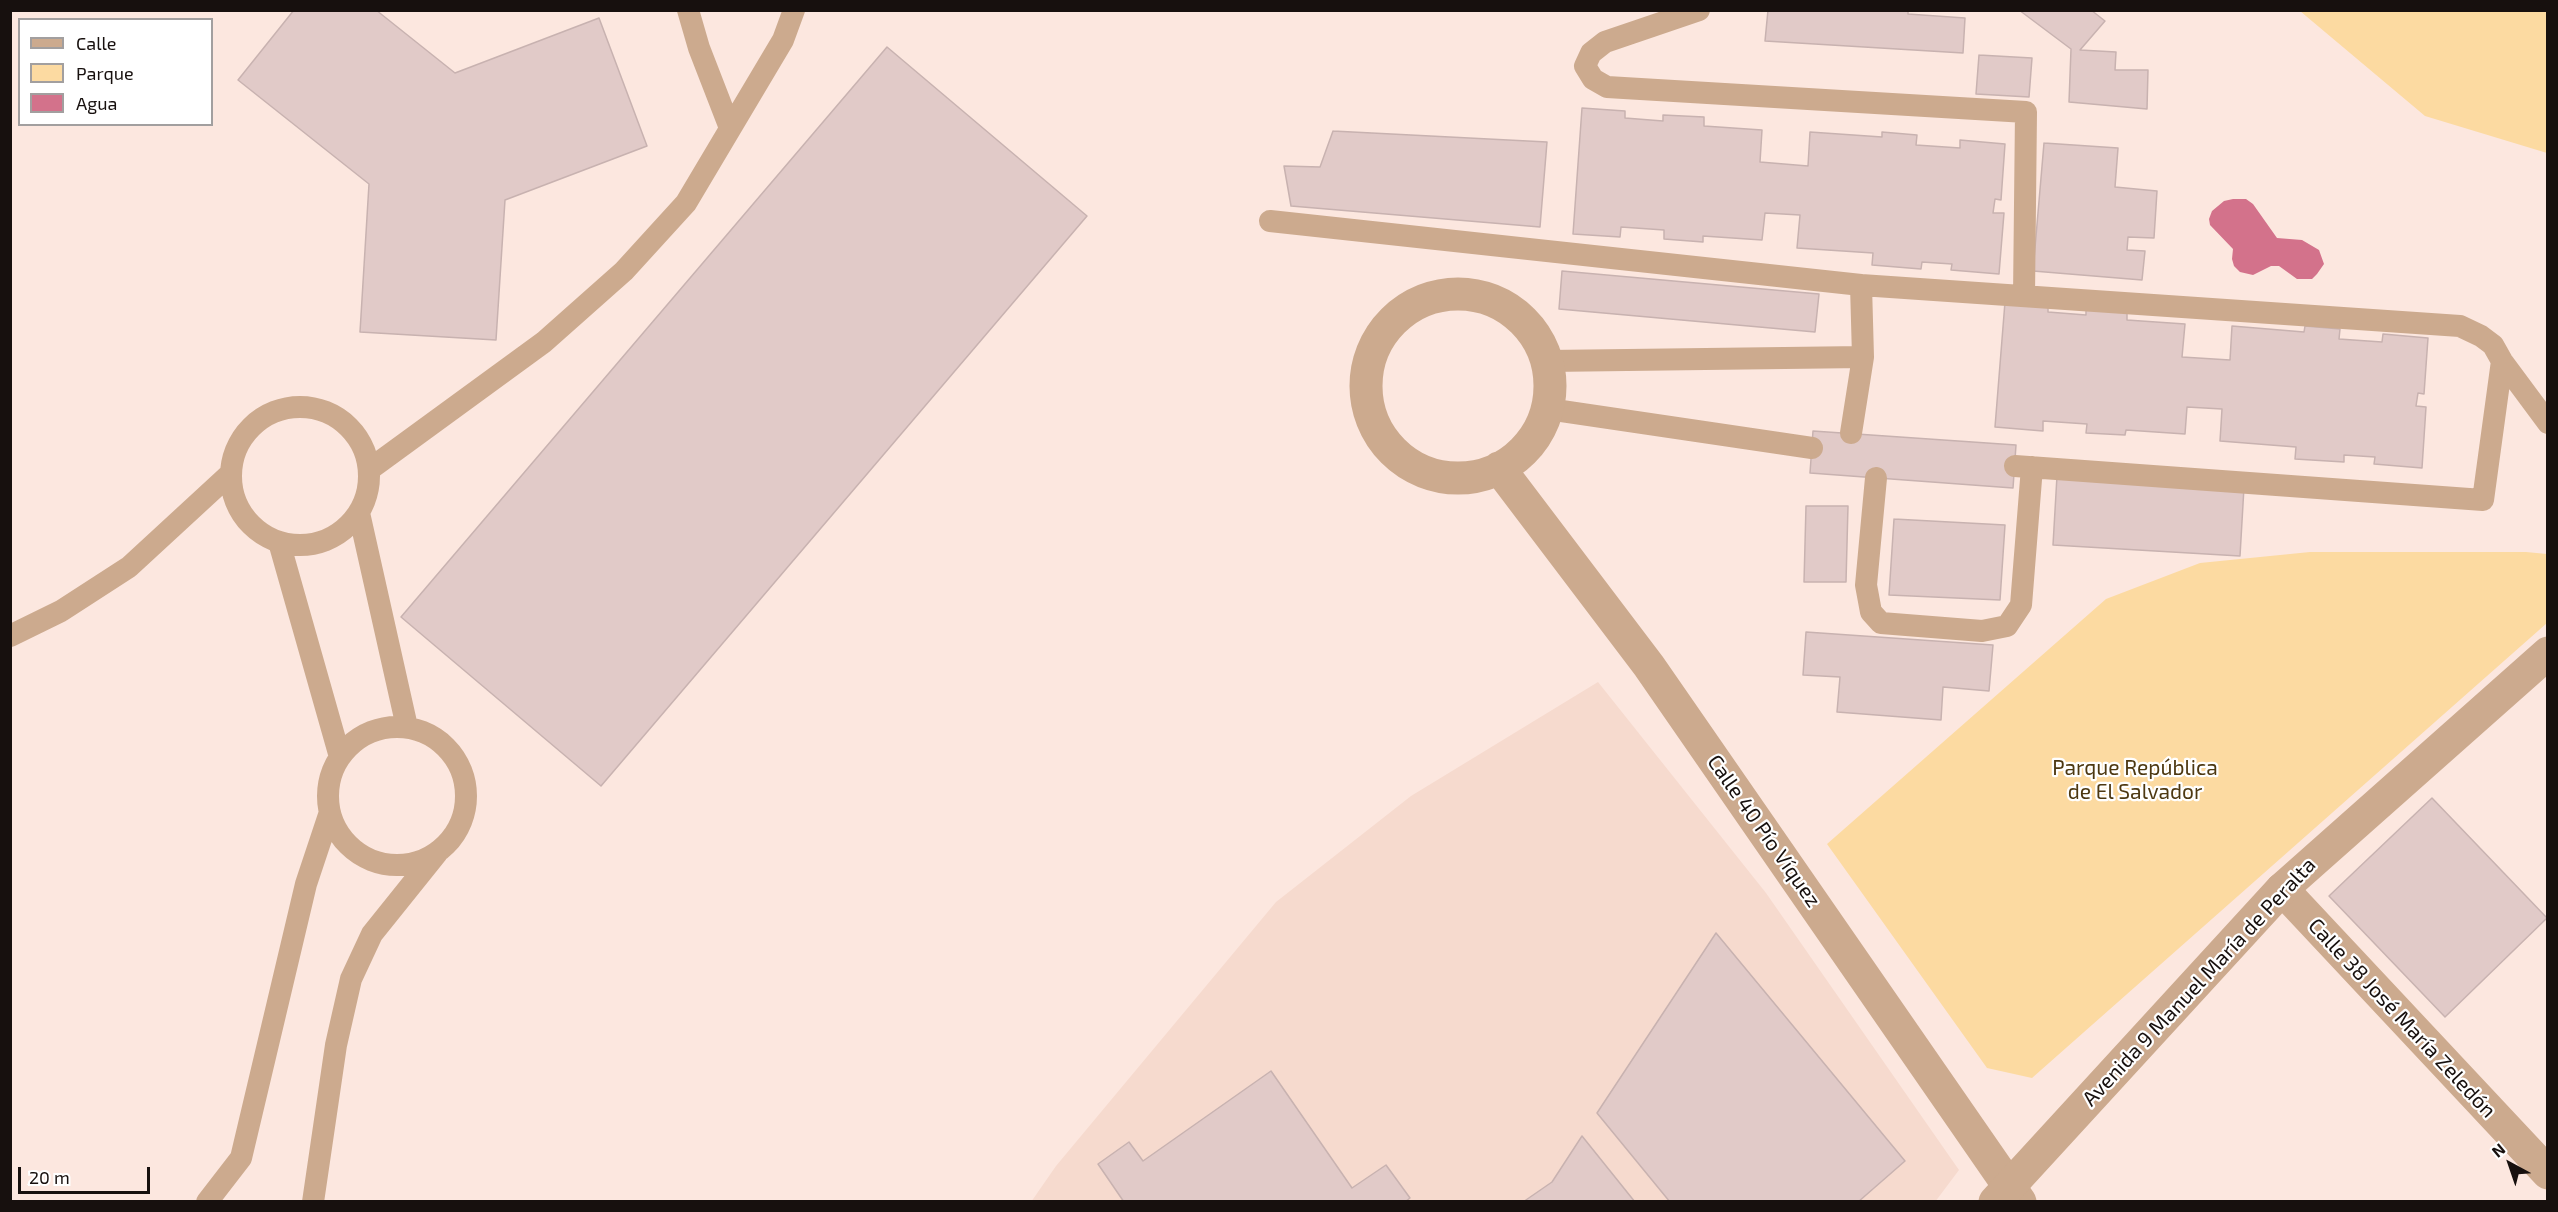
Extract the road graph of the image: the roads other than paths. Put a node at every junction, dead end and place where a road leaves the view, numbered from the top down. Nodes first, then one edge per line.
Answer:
1 (688, 10) edge
2 (794, 10) edge
3 (1699, 10) edge
4 (730, 128) junction
5 (1269, 221) dead end
6 (1861, 285) junction
7 (2024, 296) junction
8 (1863, 357) junction
9 (1548, 361) junction
10 (2502, 361) junction
11 (1548, 409) junction
12 (2547, 423) edge
13 (1851, 433) dead end
14 (1812, 448) dead end
15 (1499, 468) junction
16 (370, 469) junction
17 (231, 473) junction
18 (1876, 478) dead end
19 (359, 513) junction
20 (279, 542) junction
21 (10, 636) edge
22 (2547, 653) edge
23 (406, 727) junction
24 (340, 757) junction
25 (330, 815) junction
26 (440, 850) junction
27 (2282, 889) junction
28 (2547, 1173) edge
29 (2008, 1196) edge
30 (216, 1198) edge
31 (313, 1202) edge

1 - 4 lane
2 - 4 lane
3 - 7 lane
4 - 16 lane
5 - 6 lane
6 - 7 lane
6 - 8 lane
7 - 10 lane
8 - 9 lane
8 - 13 lane
9 - 11 street
9 - 15 street
10 - 12 lane
10 - 18 lane
11 - 14 lane
11 - 15 street
15 - 29 street, Calle 40 Pío Víquez
16 - 17 lane
16 - 19 lane
17 - 20 lane
17 - 21 lane
19 - 20 lane
19 - 23 lane
20 - 24 lane
22 - 27 street, Avenida 9 Manuel María de Peralta
23 - 24 lane
23 - 26 lane
24 - 25 lane
25 - 26 lane
25 - 30 lane
26 - 31 lane
27 - 28 street, Calle 38 José María Zeledón
27 - 29 street, Avenida 9 Manuel María de Peralta

